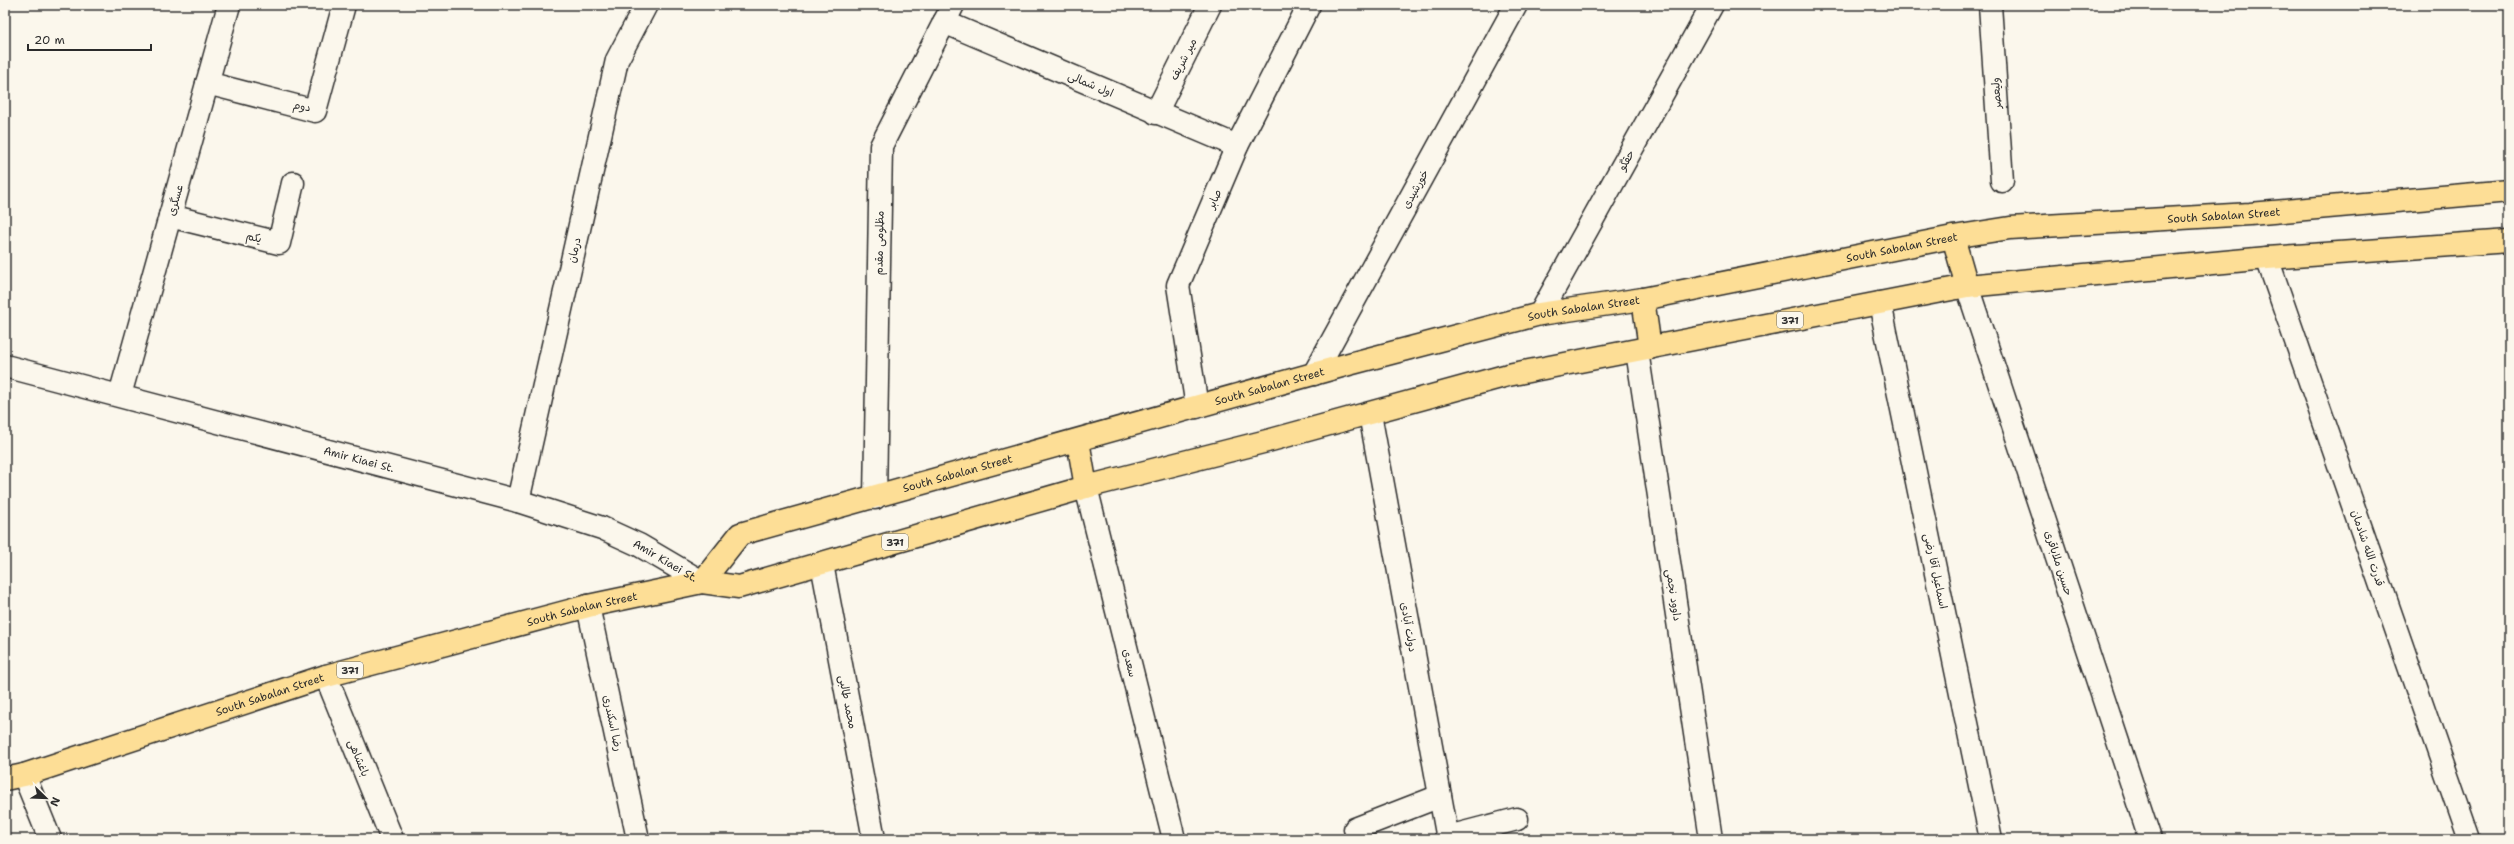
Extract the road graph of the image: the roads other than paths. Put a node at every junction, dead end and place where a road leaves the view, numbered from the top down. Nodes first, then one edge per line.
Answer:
1 (229, 5) edge
2 (344, 5) edge
3 (646, 5) edge
4 (1210, 5) edge
5 (1309, 5) edge
6 (1516, 5) edge
7 (1712, 5) edge
8 (1990, 5) edge
9 (949, 14) edge
10 (207, 83) junction
11 (1156, 112) junction
12 (1237, 146) junction
13 (2002, 182) dead end
14 (293, 183) dead end
15 (2509, 191) edge
16 (170, 216) junction
17 (1953, 237) junction
18 (2509, 241) edge
19 (2267, 258) junction
20 (1967, 286) junction
21 (1643, 299) junction
22 (1880, 303) junction
23 (1540, 314) junction
24 (1643, 350) junction
25 (5, 366) edge
26 (1314, 374) junction
27 (120, 395) junction
28 (1197, 407) junction
29 (1370, 414) junction
30 (1078, 441) junction
31 (1086, 487) junction
32 (875, 498) junction
33 (518, 501) junction
34 (822, 564) junction
35 (702, 582) junction
36 (588, 606) junction
37 (326, 676) junction
38 (14, 777) edge
39 (1440, 796) junction
40 (1517, 819) dead end
41 (1355, 829) dead end
42 (1448, 838) edge
43 (50, 839) edge
44 (392, 839) edge
45 (638, 839) edge
46 (874, 839) edge
47 (1174, 839) edge
48 (1711, 839) edge
49 (1992, 839) edge
50 (2150, 839) edge
51 (2469, 839) edge

1 - 10 street, عسگری
2 - 10 street, دوم
3 - 33 street, درمان
4 - 11 street, میر شریف
5 - 12 street, صابر
6 - 26 street, خورشیدی
7 - 23 street, حقگو
8 - 13 street, ولیعصر
9 - 11 street, اول شمالی
9 - 32 street, مظلومی مقدم
10 - 16 street, عسگری
11 - 12 street, اول شمالی
12 - 28 street, صابر
14 - 16 street, یکم
15 - 17 main road, South Sabalan Street
16 - 27 street, عسگری
17 - 20 main road
17 - 21 main road, South Sabalan Street
18 - 19 main road, South Sabalan Street / 371
19 - 20 main road, South Sabalan Street / 371
19 - 51 street, قدرت الله شادمان
20 - 22 main road, South Sabalan Street / 371
20 - 50 street, حسین ملاباقری
21 - 23 main road, South Sabalan Street
21 - 24 main road
22 - 24 main road, South Sabalan Street / 371
22 - 49 street, اسماعیل آقا رضی
23 - 26 main road, South Sabalan Street
24 - 29 main road, South Sabalan Street / 371
24 - 48 street, داوود نجمی
25 - 27 street, Amir Kiaei St.
26 - 28 main road, South Sabalan Street
27 - 33 street, Amir Kiaei St.
28 - 30 main road, South Sabalan Street
29 - 31 main road, South Sabalan Street / 371
29 - 39 street, دولت آبادی
30 - 31 main road
30 - 32 main road, South Sabalan Street
31 - 34 main road, South Sabalan Street / 371
31 - 47 street, سعدی
32 - 35 main road, South Sabalan Street
33 - 35 street, Amir Kiaei St.
34 - 35 main road, South Sabalan Street / 371
34 - 46 street, محمد طالبی
35 - 36 main road, South Sabalan Street / 371
36 - 37 main road, South Sabalan Street / 371
36 - 45 street, رضا اسکندری
37 - 38 main road, South Sabalan Street / 371
37 - 44 street, باغشاهی
38 - 43 street
39 - 41 street
39 - 42 street, دولت آبادی
40 - 42 street

